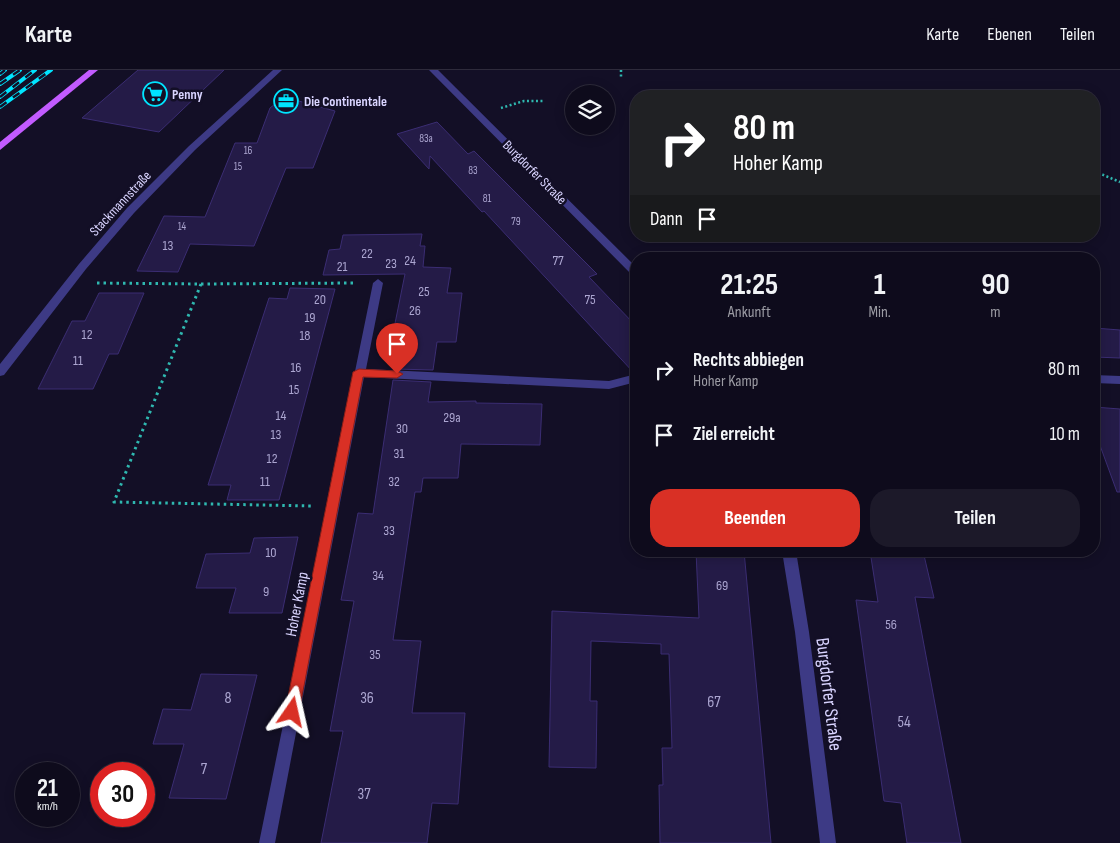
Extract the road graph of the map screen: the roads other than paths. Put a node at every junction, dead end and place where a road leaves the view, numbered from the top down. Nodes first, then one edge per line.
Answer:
1 (94, 70) edge
2 (278, 70) edge
3 (433, 70) edge
4 (0, 147) edge
5 (630, 268) edge
6 (378, 283) road end
7 (2, 366) edge
8 (359, 372) junction
9 (1100, 379) edge
10 (630, 380) edge
11 (1120, 380) edge
12 (790, 557) edge
13 (267, 843) edge
14 (828, 843) edge

1 - 4 main road
2 - 7 street, Stackmannstraße
3 - 5 street, Burgdorfer Straße
6 - 8 street, Hoher Kamp
8 - 10 street
8 - 13 street, Hoher Kamp
9 - 11 street
12 - 14 street, Burgdorfer Straße

